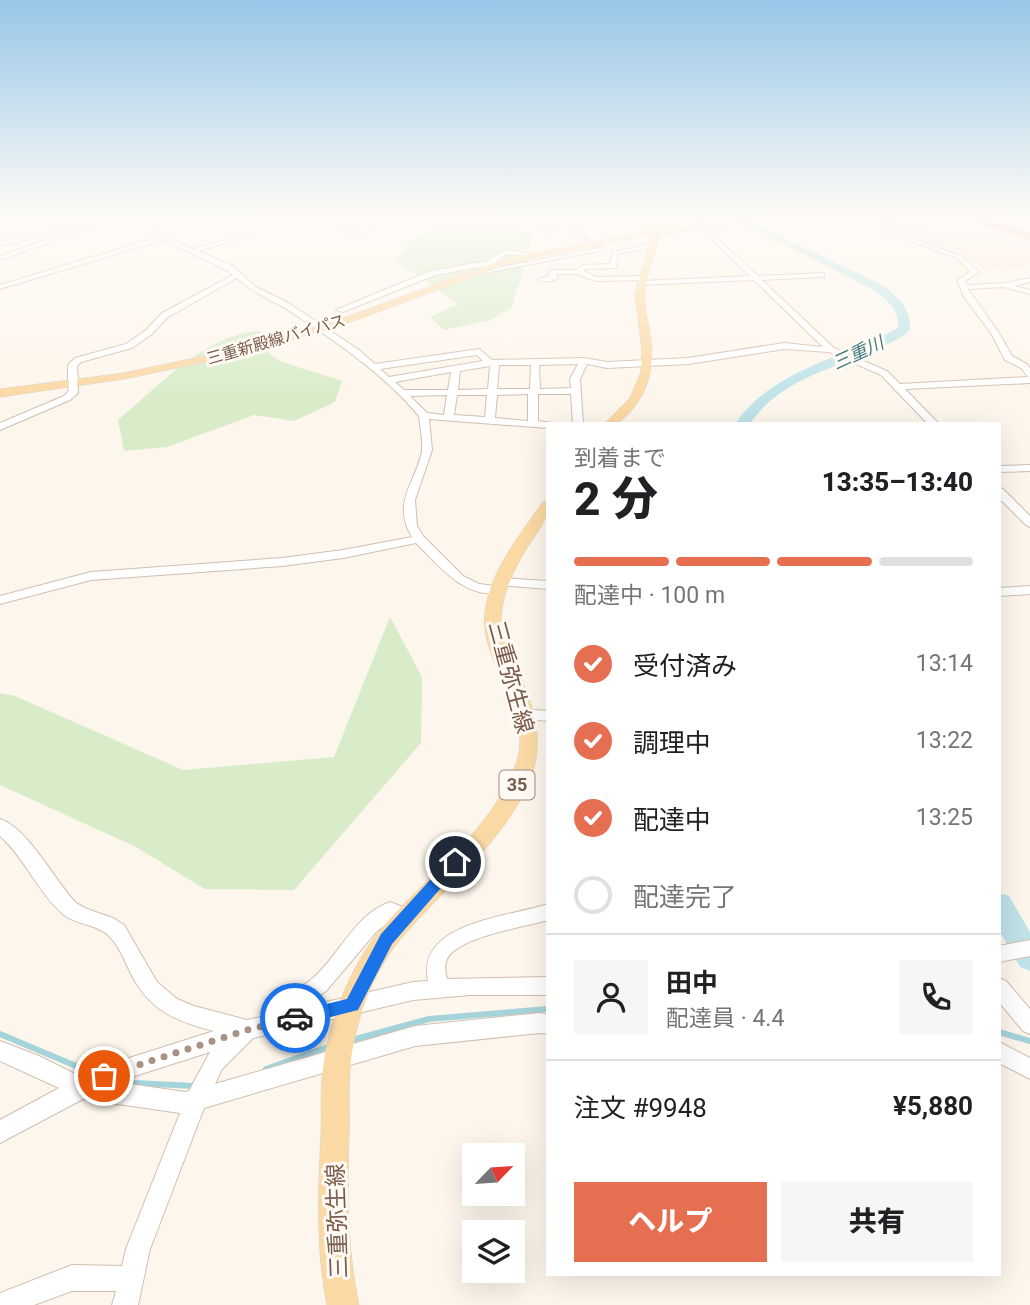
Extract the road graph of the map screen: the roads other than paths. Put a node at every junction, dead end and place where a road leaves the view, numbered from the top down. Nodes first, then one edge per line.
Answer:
1 (31, 278) edge
2 (234, 278) edge
3 (242, 278) edge
4 (422, 278) edge
5 (460, 278) edge
6 (554, 278) edge
7 (594, 278) edge
8 (643, 278) edge
9 (774, 278) edge
10 (965, 278) edge
11 (542, 279) dead end
12 (756, 279) junction
13 (1030, 280) edge
14 (642, 281) junction
15 (1006, 285) junction
16 (0, 287) edge
17 (964, 287) junction
18 (1030, 292) edge
19 (340, 310) dead end
20 (321, 329) junction
21 (834, 351) junction
22 (584, 361) junction
23 (647, 362) junction
24 (492, 363) junction
25 (535, 363) junction
26 (1027, 366) edge
27 (373, 367) junction
28 (456, 367) junction
29 (1030, 377) edge
30 (388, 380) junction
31 (899, 387) junction
32 (453, 391) junction
33 (493, 391) junction
34 (534, 391) junction
35 (577, 391) junction
36 (0, 393) edge
37 (402, 393) junction
38 (424, 416) junction
39 (449, 417) junction
40 (490, 419) junction
41 (533, 422) junction
42 (578, 422) edge
43 (616, 422) edge
44 (932, 422) edge
45 (546, 425) edge
46 (0, 428) edge
47 (1030, 468) edge
48 (1001, 469) edge
49 (1001, 493) edge
50 (546, 508) edge
51 (1030, 523) edge
52 (419, 539) junction
53 (546, 585) edge
54 (500, 586) junction
55 (1030, 590) edge
56 (1001, 592) edge
57 (0, 600) edge
58 (523, 714) junction
59 (546, 716) edge
60 (0, 826) edge
61 (546, 913) edge
62 (405, 918) junction
63 (1030, 948) edge
64 (1001, 954) edge
65 (546, 986) edge
66 (439, 988) junction
67 (1001, 989) edge
68 (352, 1005) junction
69 (285, 1021) junction
70 (1028, 1022) edge
71 (546, 1024) edge
72 (247, 1030) junction
73 (341, 1048) junction
74 (0, 1051) edge
75 (1001, 1053) edge
76 (1030, 1069) edge
77 (81, 1088) junction
78 (197, 1099) junction
79 (0, 1132) edge
80 (129, 1279) junction
81 (1, 1305) edge
82 (125, 1305) edge
83 (343, 1305) edge

1 - 16 street
2 - 46 street
3 - 20 street
4 - 19 street
5 - 20 main road, 三重新殿線バイパス
6 - 11 street
7 - 14 street
8 - 14 main road
9 - 12 street
10 - 17 street
12 - 14 street
12 - 21 street
13 - 15 street
14 - 23 main road
15 - 17 street
15 - 18 street
17 - 26 street
20 - 27 street
20 - 36 main road, 三重新殿線バイパス
21 - 23 street
21 - 31 street
22 - 23 street
22 - 25 street
22 - 35 street
23 - 43 main road
24 - 25 street
24 - 27 street
24 - 28 street
24 - 33 street
25 - 34 street
26 - 29 street
27 - 30 street
28 - 30 street
28 - 32 street
29 - 31 street
30 - 37 street
31 - 44 street
32 - 33 street
32 - 37 street
32 - 39 street
33 - 34 street
33 - 40 street
34 - 35 street
34 - 41 street
35 - 42 street
37 - 38 street
38 - 39 street
38 - 52 street
39 - 40 street
40 - 41 street
41 - 45 street
47 - 48 street
49 - 51 street
50 - 54 main road, 三重弥生線 / 35
52 - 54 street
52 - 57 street
53 - 54 street
54 - 58 main road, 三重弥生線 / 35
55 - 56 street
58 - 59 street
58 - 62 main road, 三重弥生線 / 35
60 - 72 street
61 - 66 street
62 - 68 main road, 三重弥生線 / 35
62 - 69 street
63 - 64 street
65 - 66 street
66 - 68 street
67 - 70 street
68 - 69 street
68 - 73 main road, 三重弥生線 / 35
69 - 72 street
71 - 73 street
72 - 77 street
72 - 78 street
73 - 78 street
73 - 83 main road, 三重弥生線 / 35
74 - 77 street
75 - 76 street
77 - 78 street
77 - 79 street
78 - 80 street
80 - 81 street
80 - 82 street

